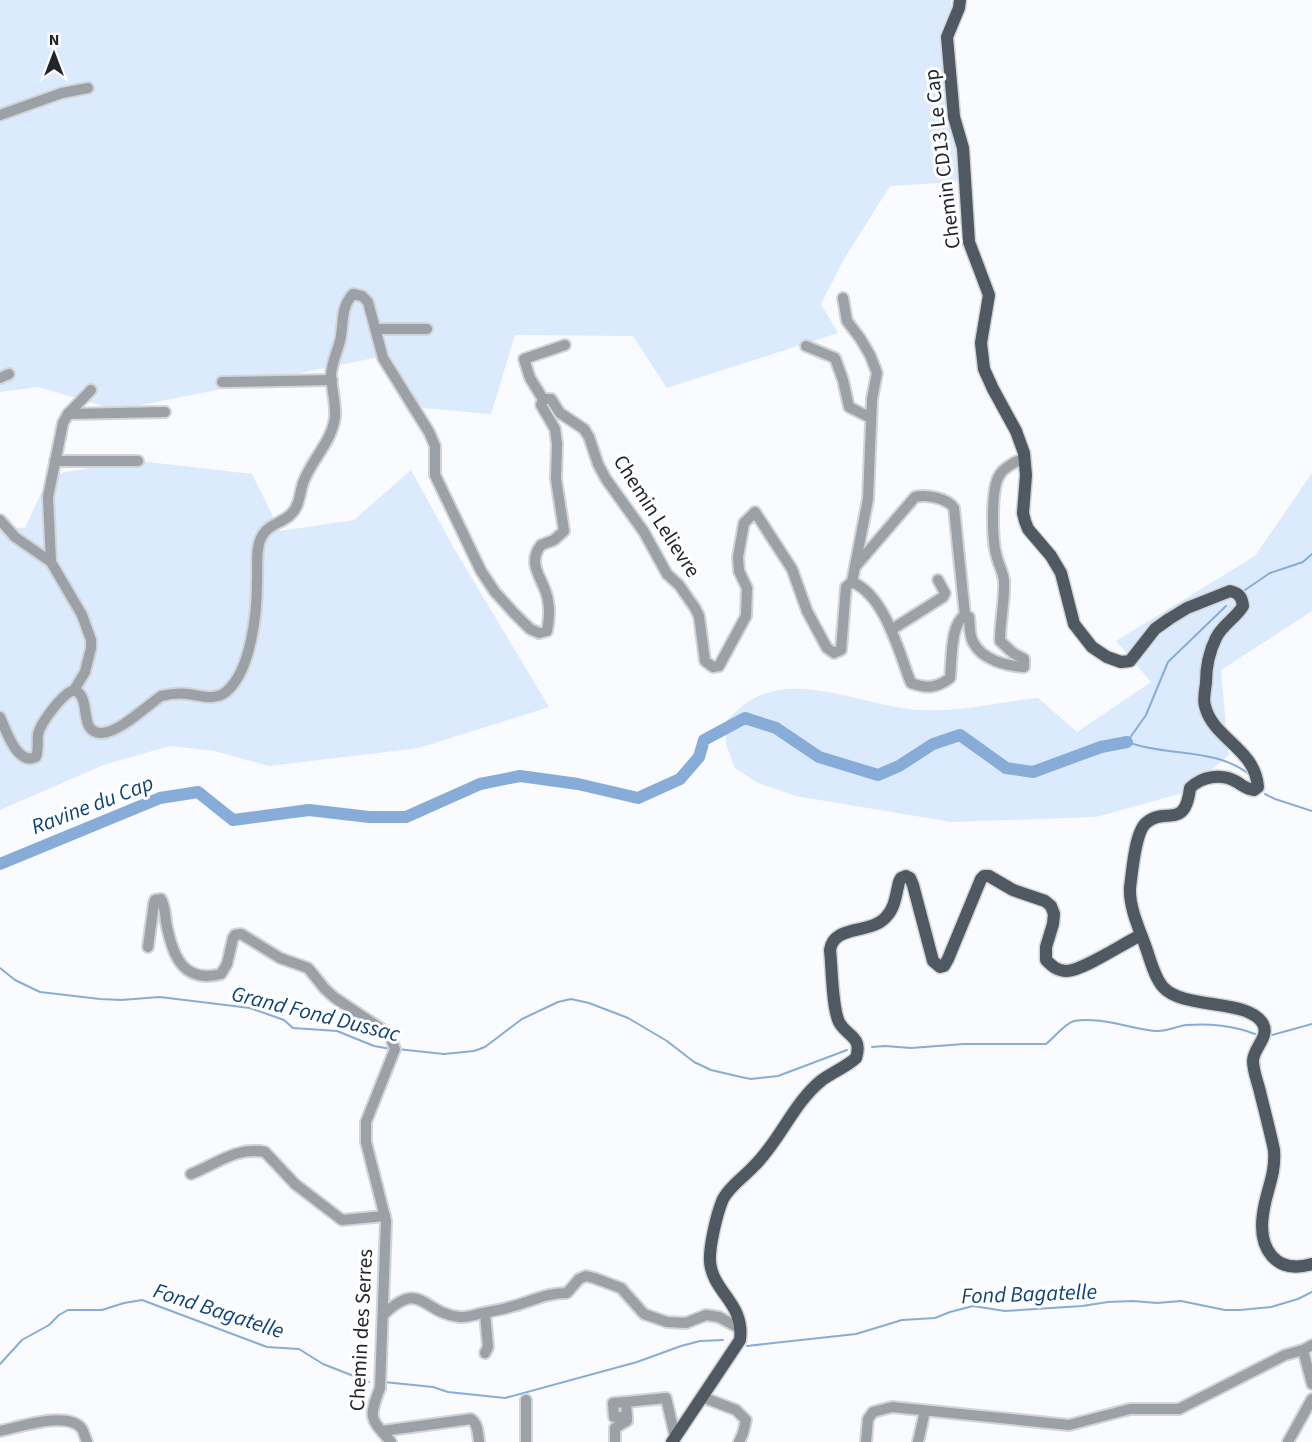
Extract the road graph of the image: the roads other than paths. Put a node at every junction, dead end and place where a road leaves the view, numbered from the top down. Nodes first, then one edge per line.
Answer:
1 (960, 0) edge
2 (88, 88) dead end
3 (0, 114) edge
4 (843, 298) dead end
5 (376, 329) junction
6 (427, 329) dead end
7 (565, 345) dead end
8 (806, 346) dead end
9 (332, 380) junction
10 (222, 382) dead end
11 (91, 390) dead end
12 (543, 399) junction
13 (165, 412) dead end
14 (68, 414) junction
15 (871, 418) junction
16 (1025, 459) junction
17 (55, 460) junction
18 (138, 461) dead end
19 (0, 520) edge
20 (51, 562) junction
21 (855, 567) junction
22 (938, 580) dead end
23 (852, 582) junction
24 (965, 615) junction
25 (891, 630) junction
26 (74, 690) junction
27 (0, 717) edge
28 (1141, 935) junction
29 (148, 947) dead end
30 (191, 1174) dead end
31 (385, 1216) junction
32 (1312, 1264) edge
33 (485, 1312) junction
34 (383, 1315) junction
35 (741, 1329) junction
36 (1307, 1348) edge
37 (485, 1353) dead end
38 (1312, 1384) edge
39 (702, 1397) junction
40 (1312, 1399) edge
41 (526, 1400) dead end
42 (925, 1410) junction
43 (0, 1431) edge
44 (382, 1431) junction
45 (674, 1439) edge
46 (87, 1442) edge
47 (391, 1442) edge
48 (479, 1442) edge
49 (526, 1442) edge
50 (615, 1442) edge
51 (739, 1442) edge
52 (866, 1442) edge
53 (918, 1442) edge
54 (1288, 1442) edge

1 - 16 main road, Chemin CD13 Le Cap
2 - 3 street
4 - 15 street
5 - 6 street
5 - 9 street
5 - 12 street
7 - 12 street
8 - 15 street
9 - 10 street
9 - 26 street
11 - 14 street
12 - 23 street, Chemin Lelievre
13 - 14 street
14 - 17 street
15 - 21 street
16 - 24 street
16 - 28 main road, Chemin CD13 Le Cap
17 - 18 street
17 - 20 street
19 - 20 street
20 - 26 street
21 - 23 street
21 - 24 street
22 - 25 street
23 - 25 street
24 - 25 street
26 - 27 street
28 - 32 main road, Chemin CD13 Le Cap
28 - 35 main road
29 - 31 street, Chemin des Serres
30 - 31 street, Chemin des Serres
31 - 34 street, Chemin des Serres
33 - 34 street
33 - 35 street
33 - 37 street
34 - 44 street, Chemin des Serres
35 - 39 main road
36 - 38 street
36 - 42 street
39 - 45 main road
39 - 51 street
40 - 54 street
41 - 49 street
42 - 52 street
42 - 53 street
43 - 46 street
44 - 47 street, Chemin des Serres
44 - 48 street
45 - 50 street

